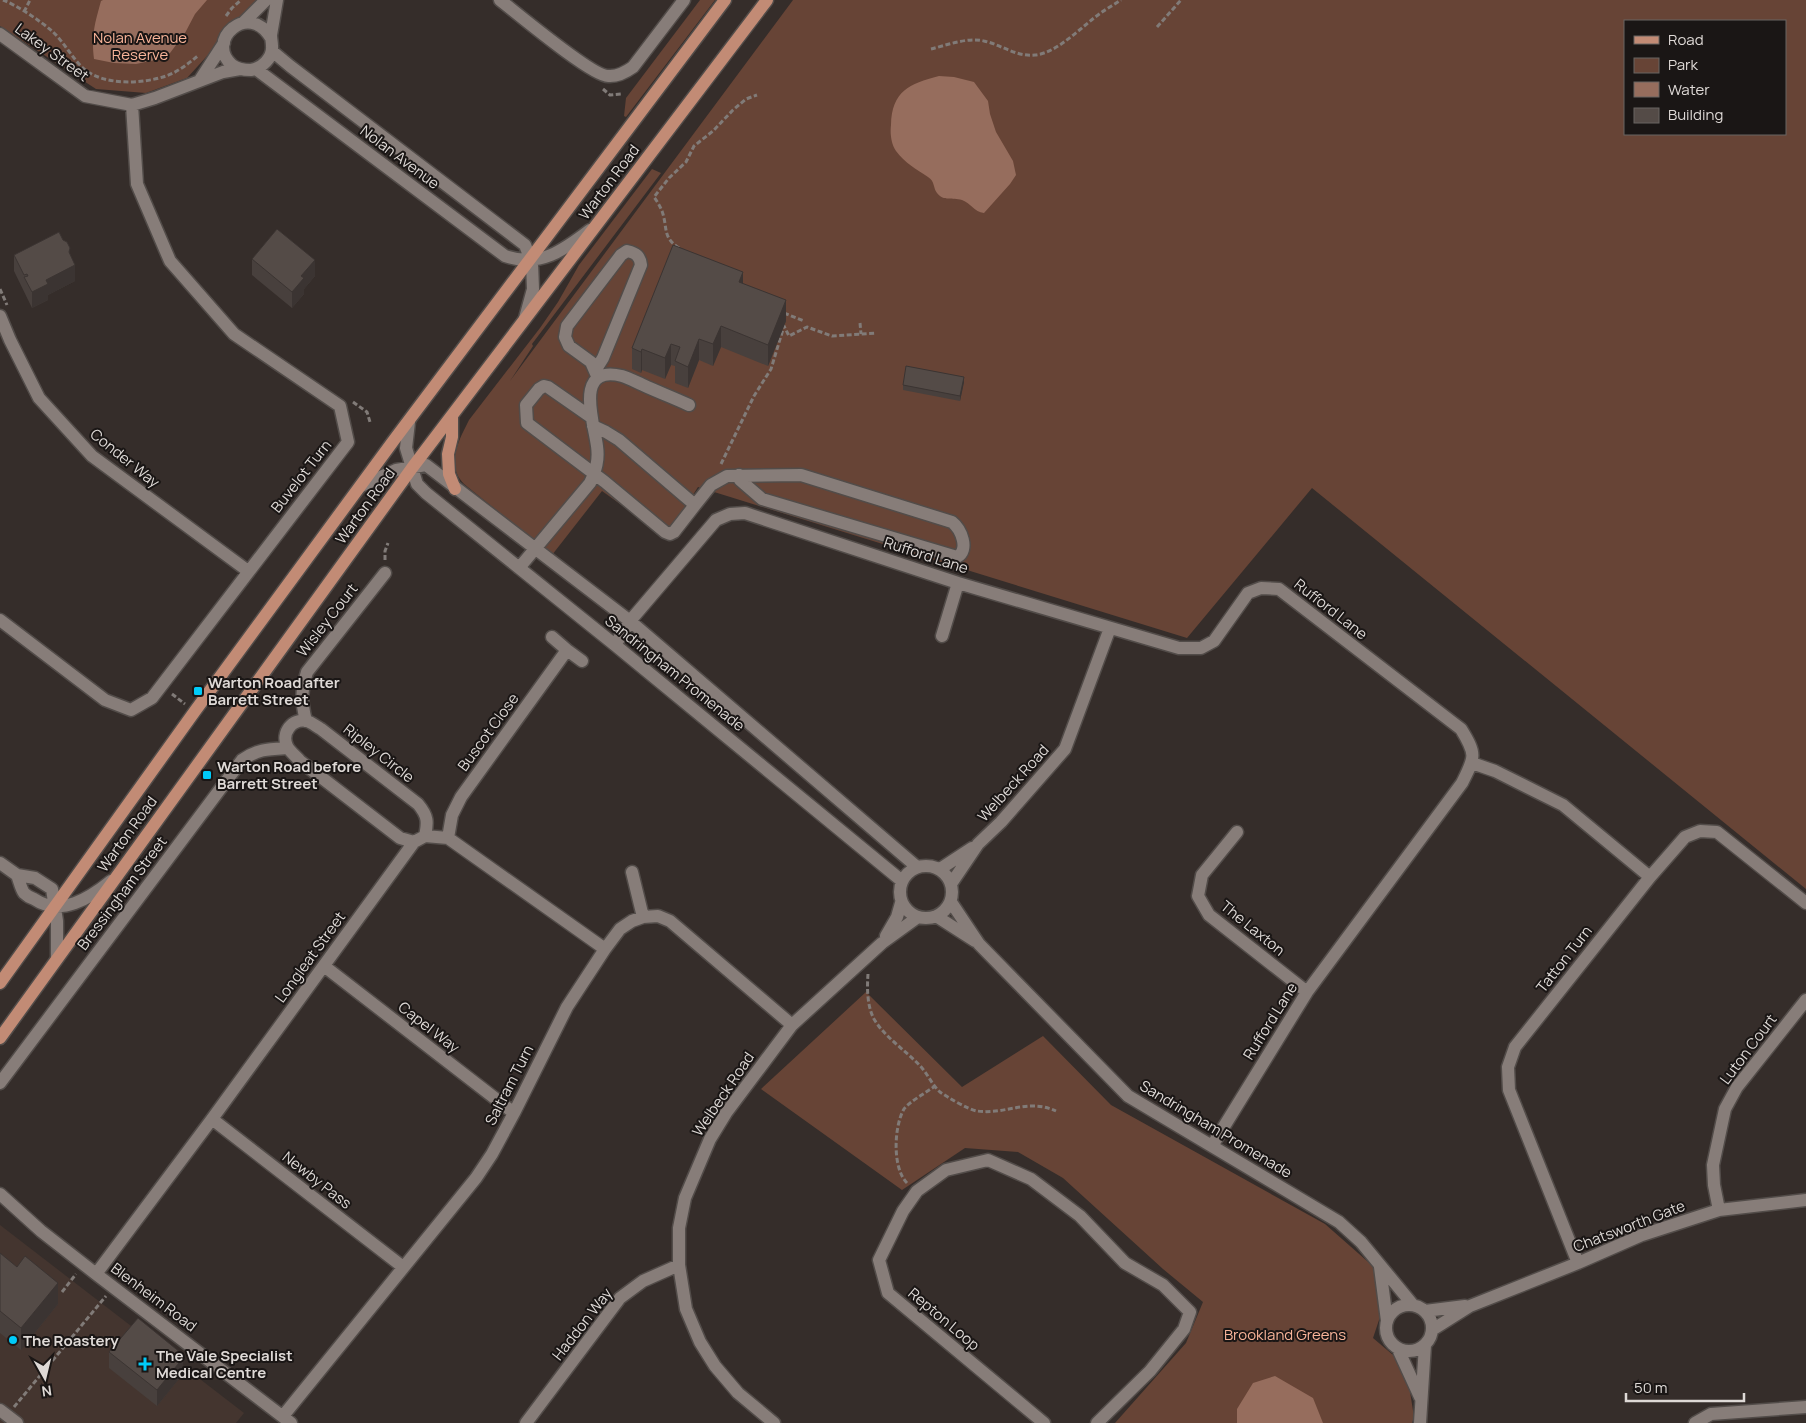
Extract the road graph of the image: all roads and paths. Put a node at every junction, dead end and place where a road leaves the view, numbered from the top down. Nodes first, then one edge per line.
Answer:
1 (3, 0) edge
2 (30, 0) edge
3 (266, 0) edge
4 (277, 0) edge
5 (500, 0) edge
6 (684, 0) edge
7 (725, 0) edge
8 (767, 0) edge
9 (1121, 0) edge
10 (1181, 0) edge
11 (24, 12) junction
12 (244, 22) junction
13 (1157, 27) dead end
14 (0, 34) edge
15 (271, 38) junction
16 (224, 43) junction
17 (931, 49) dead end
18 (272, 51) junction
19 (212, 61) junction
20 (240, 69) junction
21 (256, 69) junction
22 (200, 80) junction
23 (757, 95) dead end
24 (132, 105) junction
25 (596, 225) junction
26 (680, 248) edge
27 (530, 259) junction
28 (0, 289) edge
29 (4, 312) edge
30 (780, 312) edge
31 (525, 319) junction
32 (804, 321) dead end
33 (860, 323) dead end
34 (876, 333) dead end
35 (861, 334) junction
36 (5, 344) edge
37 (596, 373) junction
38 (347, 398) dead end
39 (689, 405) dead end
40 (452, 416) junction
41 (592, 421) junction
42 (370, 422) dead end
43 (409, 422) junction
44 (412, 468) junction
45 (594, 474) junction
46 (739, 476) junction
47 (722, 479) junction
48 (361, 486) junction
49 (455, 489) junction
50 (695, 505) junction
51 (534, 550) junction
52 (519, 568) junction
53 (248, 572) junction
54 (385, 573) dead end
55 (958, 583) junction
56 (0, 620) edge
57 (630, 621) junction
58 (1110, 628) junction
59 (552, 636) dead end
60 (942, 636) dead end
61 (615, 645) junction
62 (567, 650) junction
63 (582, 661) dead end
64 (167, 691) dead end
65 (195, 711) junction
66 (306, 721) junction
67 (287, 748) junction
68 (1472, 763) junction
69 (1237, 832) dead end
70 (448, 838) junction
71 (419, 839) junction
72 (978, 844) junction
73 (0, 863) edge
74 (917, 867) junction
75 (940, 869) junction
76 (632, 872) dead end
77 (17, 875) junction
78 (116, 877) junction
79 (1650, 877) junction
80 (902, 880) junction
81 (951, 884) junction
82 (951, 902) junction
83 (902, 903) junction
84 (1806, 903) edge
85 (55, 907) junction
86 (936, 916) junction
87 (643, 917) junction
88 (918, 917) junction
89 (882, 943) junction
90 (979, 944) junction
91 (605, 948) junction
92 (57, 958) junction
93 (324, 966) junction
94 (868, 973) dead end
95 (0, 983) edge
96 (1307, 992) junction
97 (1806, 1000) edge
98 (792, 1025) junction
99 (0, 1038) edge
100 (0, 1083) edge
101 (935, 1086) junction
102 (1056, 1111) dead end
103 (514, 1113) junction
104 (212, 1119) junction
105 (1212, 1146) junction
106 (917, 1191) junction
107 (0, 1194) edge
108 (1806, 1200) edge
109 (1719, 1210) junction
110 (1578, 1263) junction
111 (679, 1265) junction
112 (403, 1267) junction
113 (1380, 1267) junction
114 (78, 1272) dead end
115 (96, 1274) junction
116 (62, 1292) dead end
117 (107, 1294) dead end
118 (1470, 1306) junction
119 (1419, 1308) junction
120 (1386, 1321) junction
121 (1432, 1330) junction
122 (1425, 1345) junction
123 (1398, 1349) junction
124 (1421, 1399) junction
125 (14, 1407) dead end
126 (1806, 1407) edge
127 (0, 1410) edge
128 (287, 1419) edge
129 (17, 1423) edge
130 (526, 1423) edge
131 (774, 1423) edge
132 (1044, 1423) edge
133 (1097, 1423) edge
134 (1420, 1423) edge
135 (1695, 1423) edge

1 - 11 path
2 - 11 path
3 - 12 street
4 - 15 street
5 - 6 street
7 - 27 main road, Warton Road
8 - 25 main road, Warton Road
9 - 17 path
10 - 13 path
11 - 19 path
12 - 15 street
12 - 16 street
14 - 24 street, Lakey Street
15 - 18 street
16 - 19 street
16 - 20 street
18 - 21 street
18 - 27 street, Nolan Avenue
19 - 22 street
20 - 21 street, Lakey Street
20 - 22 street, Lakey Street
21 - 27 street, Nolan Avenue
22 - 24 street, Lakey Street
23 - 26 path
24 - 53 street, Buvelot Turn
25 - 27 street, Nolan Avenue
25 - 31 main road, Warton Road
27 - 31 street, Nolan Avenue
27 - 43 main road, Warton Road
28 - 29 path
29 - 36 street, Conder Way
30 - 32 path
31 - 40 main road, Warton Road
33 - 35 path
34 - 35 path
35 - 47 path
36 - 53 street, Conder Way
37 - 37 street
37 - 39 street
37 - 41 street
38 - 42 path
40 - 44 main road, Warton Road
40 - 49 main road
41 - 45 street
41 - 45 street
41 - 50 street
43 - 44 street, Sandringham Promenade
43 - 48 main road, Warton Road
44 - 48 street
44 - 49 street, Sandringham Promenade
44 - 52 street, Sandringham Promenade
44 - 78 main road, Warton Road
45 - 50 street
45 - 51 street
46 - 46 street
46 - 47 street
47 - 50 street
48 - 65 main road, Warton Road
49 - 51 street, Sandringham Promenade
51 - 52 street
51 - 57 street, Sandringham Promenade
52 - 61 street, Sandringham Promenade
53 - 56 street, Buvelot Turn
54 - 66 street, Wisley Court
55 - 57 street, Rufford Lane
55 - 58 street, Rufford Lane
55 - 60 street
57 - 61 street, Rufford Lane
57 - 74 street, Sandringham Promenade
58 - 68 street, Rufford Lane
58 - 72 street, Welbeck Road
59 - 62 street
61 - 80 street, Sandringham Promenade
62 - 63 street
62 - 70 street, Buscot Close
64 - 65 path
65 - 85 main road, Warton Road
66 - 67 street
66 - 71 street, Ripley Circle
67 - 71 street
67 - 100 street, Bressingham Street
68 - 79 street
68 - 96 street, Rufford Lane
69 - 96 street, The Laxton
70 - 71 street
70 - 91 street
71 - 93 street, Longleat Street
72 - 75 street, Welbeck Road
72 - 81 street, Welbeck Road
73 - 77 street
74 - 75 street
74 - 80 street
75 - 81 street
76 - 87 street
77 - 85 street
77 - 85 street
78 - 85 street
78 - 92 main road, Warton Road
79 - 84 street
79 - 110 street, Tatton Turn
80 - 83 street
81 - 82 street
82 - 86 street
82 - 90 street, Sandringham Promenade
83 - 88 street
83 - 89 street, Welbeck Road
85 - 92 street
85 - 95 main road, Warton Road
86 - 88 street
86 - 90 street, Sandringham Promenade
87 - 91 street, Saltram Turn
87 - 98 street
88 - 89 street, Welbeck Road
89 - 98 street, Welbeck Road
90 - 105 street, Sandringham Promenade
91 - 103 street, Saltram Turn
92 - 99 main road, Warton Road
93 - 103 street, Capel Way
93 - 104 street, Longleat Street
94 - 101 path
96 - 105 street, Rufford Lane
97 - 109 street, Luton Court
98 - 111 street, Welbeck Road
101 - 102 path
101 - 106 path
103 - 112 street, Saltram Turn
104 - 112 street, Newby Pass
104 - 115 street, Longleat Street
105 - 113 street, Sandringham Promenade
106 - 132 street, Repton Loop
106 - 133 street, Repton Loop
107 - 115 street, Blenheim Road
108 - 109 street, Chatsworth Gate
109 - 110 street, Chatsworth Gate
110 - 118 street, Chatsworth Gate
111 - 130 street, Haddon Way
111 - 131 street, Welbeck Road
112 - 128 street, Saltram Turn
113 - 119 street, Sandringham Promenade
113 - 120 street
114 - 116 path
115 - 128 street, Blenheim Road
117 - 125 path
118 - 119 street, Chatsworth Gate
118 - 121 street, Chatsworth Gate
119 - 120 street
119 - 121 street
120 - 123 street
121 - 122 street
122 - 123 street
122 - 124 street
123 - 124 street
124 - 134 street
126 - 135 street
127 - 129 street

